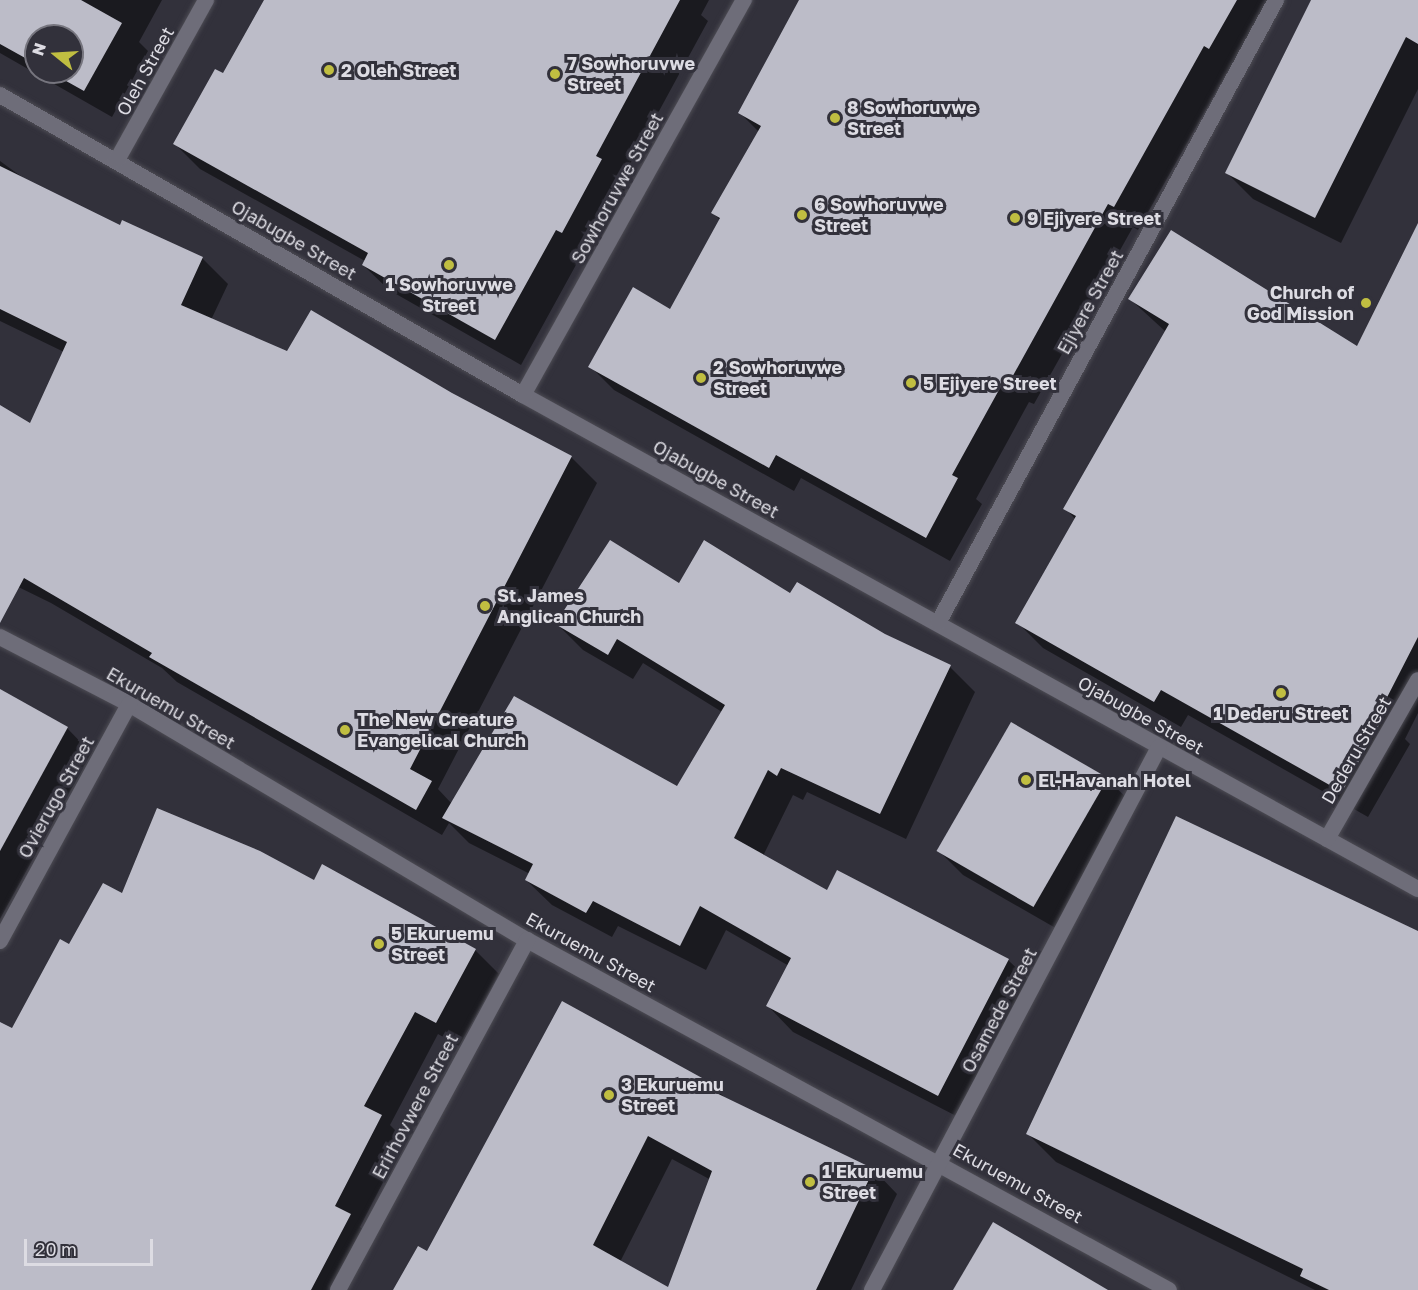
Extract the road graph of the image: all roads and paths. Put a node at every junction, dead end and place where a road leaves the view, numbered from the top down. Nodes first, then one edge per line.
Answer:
1 (206, 0) edge
2 (744, 0) edge
3 (1276, 0) edge
4 (0, 95) edge
5 (117, 160) junction
6 (523, 395) junction
7 (938, 623) junction
8 (0, 637) edge
9 (1418, 680) edge
10 (129, 704) junction
11 (1159, 747) junction
12 (1327, 839) junction
13 (1418, 889) edge
14 (0, 940) edge
15 (527, 940) junction
16 (941, 1163) junction
17 (338, 1290) edge
18 (872, 1290) edge
19 (1169, 1290) edge

1 - 5 street, Oleh Street
2 - 6 street, Sowhoruvwe Street
3 - 7 street, Ejiyere Street
4 - 5 street, Ojabugbe Street
5 - 6 street, Ojabugbe Street
6 - 7 street, Ojabugbe Street
7 - 11 street, Ojabugbe Street
8 - 10 street, Ekuruemu Street
9 - 12 street, Dederu Street
10 - 14 street, Ovierugo Street
10 - 15 street, Ekuruemu Street
11 - 12 street, Ojabugbe Street
11 - 16 street, Osamede Street
12 - 13 street, Ojabugbe Street
15 - 16 street, Ekuruemu Street
15 - 17 street, Erirhovwere Street
16 - 18 street, Osamede Street
16 - 19 street, Ekuruemu Street

